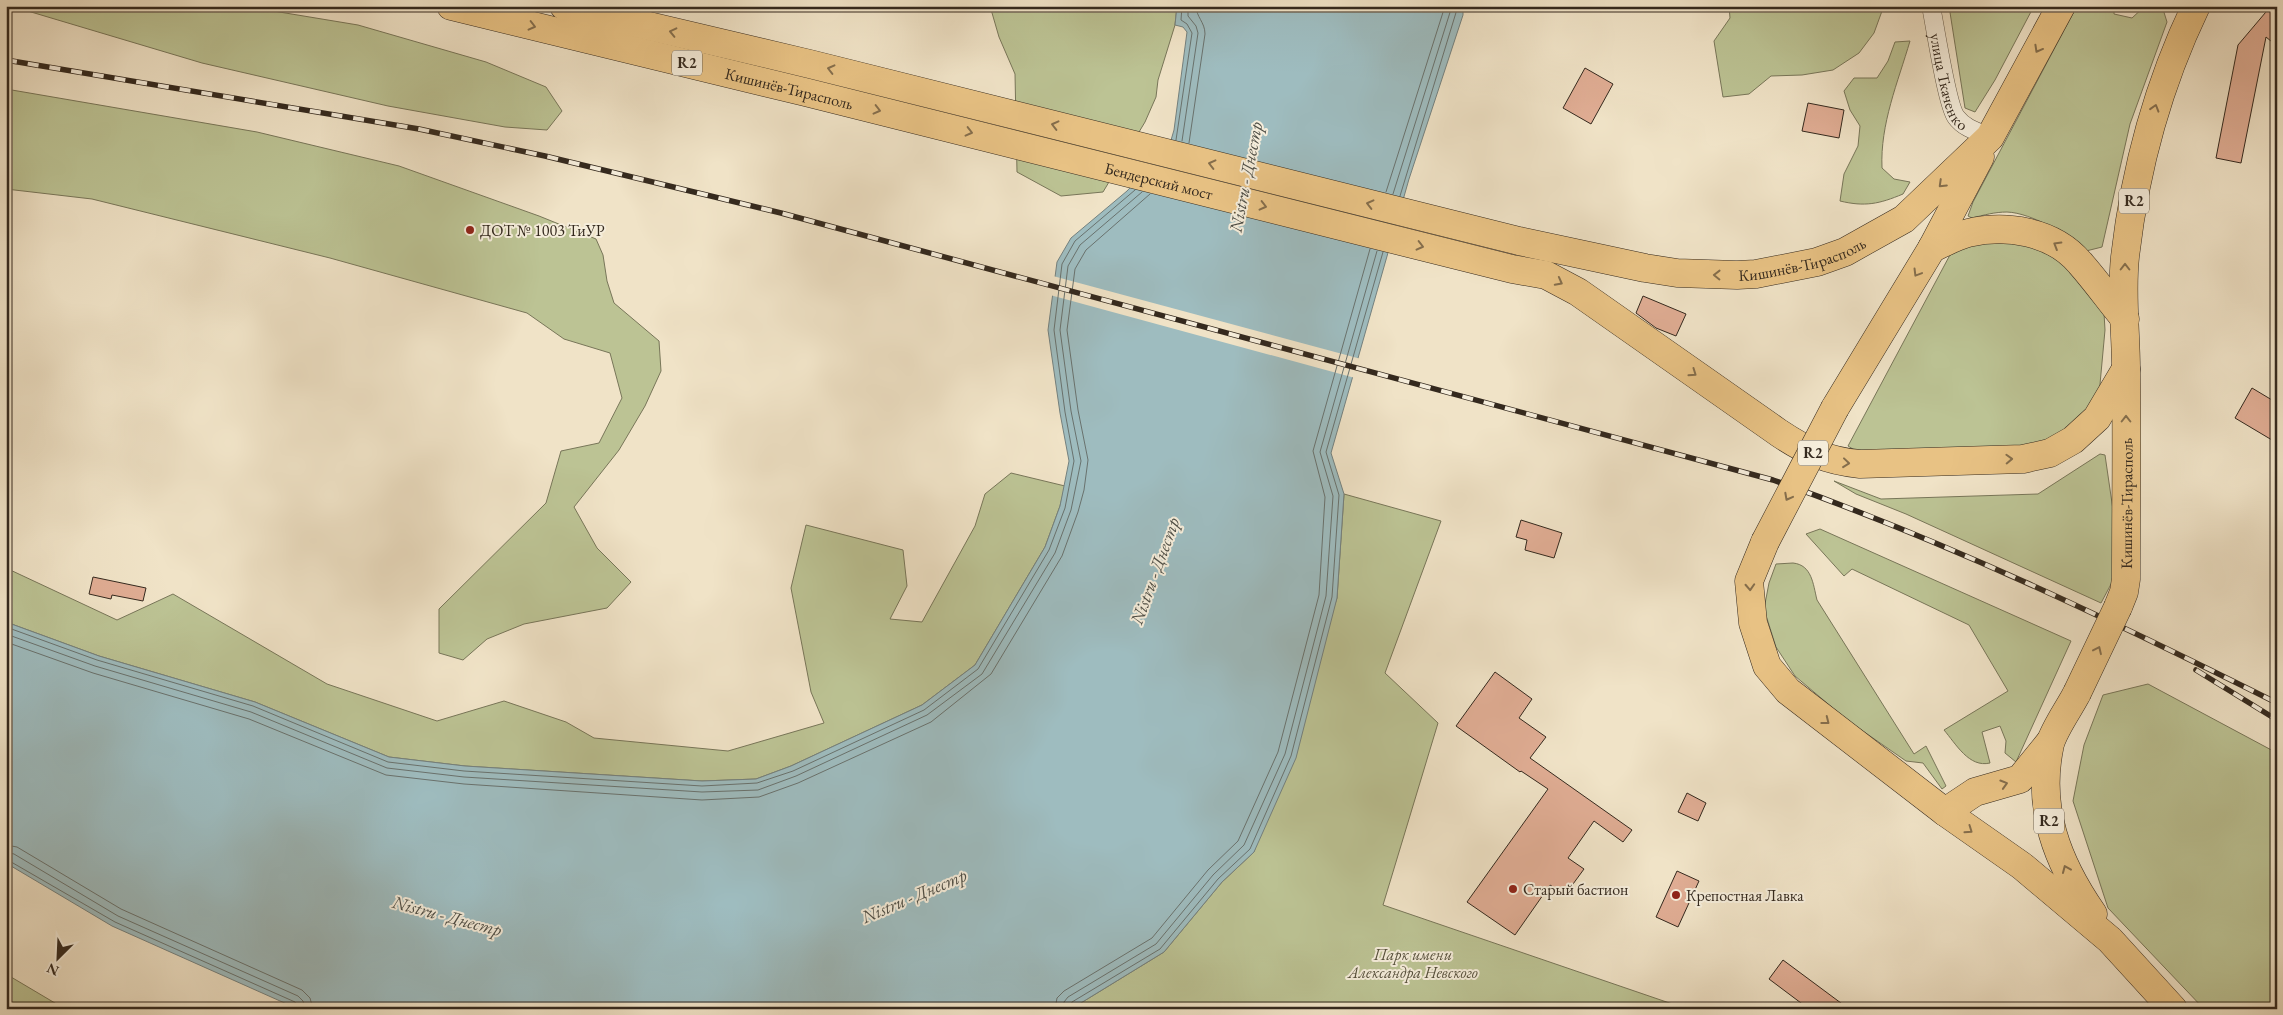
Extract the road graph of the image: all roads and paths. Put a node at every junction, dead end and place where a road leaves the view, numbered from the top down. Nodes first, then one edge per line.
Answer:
1 (451, 6) edge
2 (564, 6) edge
3 (1931, 6) edge
4 (2061, 6) edge
5 (2181, 6) edge
6 (2196, 6) edge
7 (2180, 40) junction
8 (929, 94) joint
9 (922, 121) joint
10 (1990, 137) junction
11 (1519, 241) joint
12 (1932, 248) junction
13 (2125, 319) junction
14 (2126, 369) junction
15 (2050, 742) junction
16 (1945, 812) junction
17 (2110, 940) junction
18 (2173, 1009) edge

1 -> 9 main road, Кишинёв-Тирасполь / R2
8 -> 2 main road, Кишинёв-Тирасполь / R2
3 - 10 street, улица Ткаченко
4 -> 10 main road, Кишинёв-Тирасполь / R2
5 - 7 main road, R2
6 - 7 main road
13 -> 7 main road, Кишинёв-Тирасполь / R2
11 -> 8 main road, Бендерский мост / R2
9 -> 14 main road, Бендерский мост / R2
10 -> 11 main road, Кишинёв-Тирасполь / R2
10 - 12 main road, R2
13 -> 12 main road
12 -> 16 main road, R2, bridge
13 - 14 main road, Кишинёв-Тирасполь / R2
15 -> 14 main road, Кишинёв-Тирасполь / R2, bridge
16 -> 15 main road
17 -> 15 main road, Кишинёв-Тирасполь / R2
16 -> 17 main road, R2
17 - 18 main road, R2

